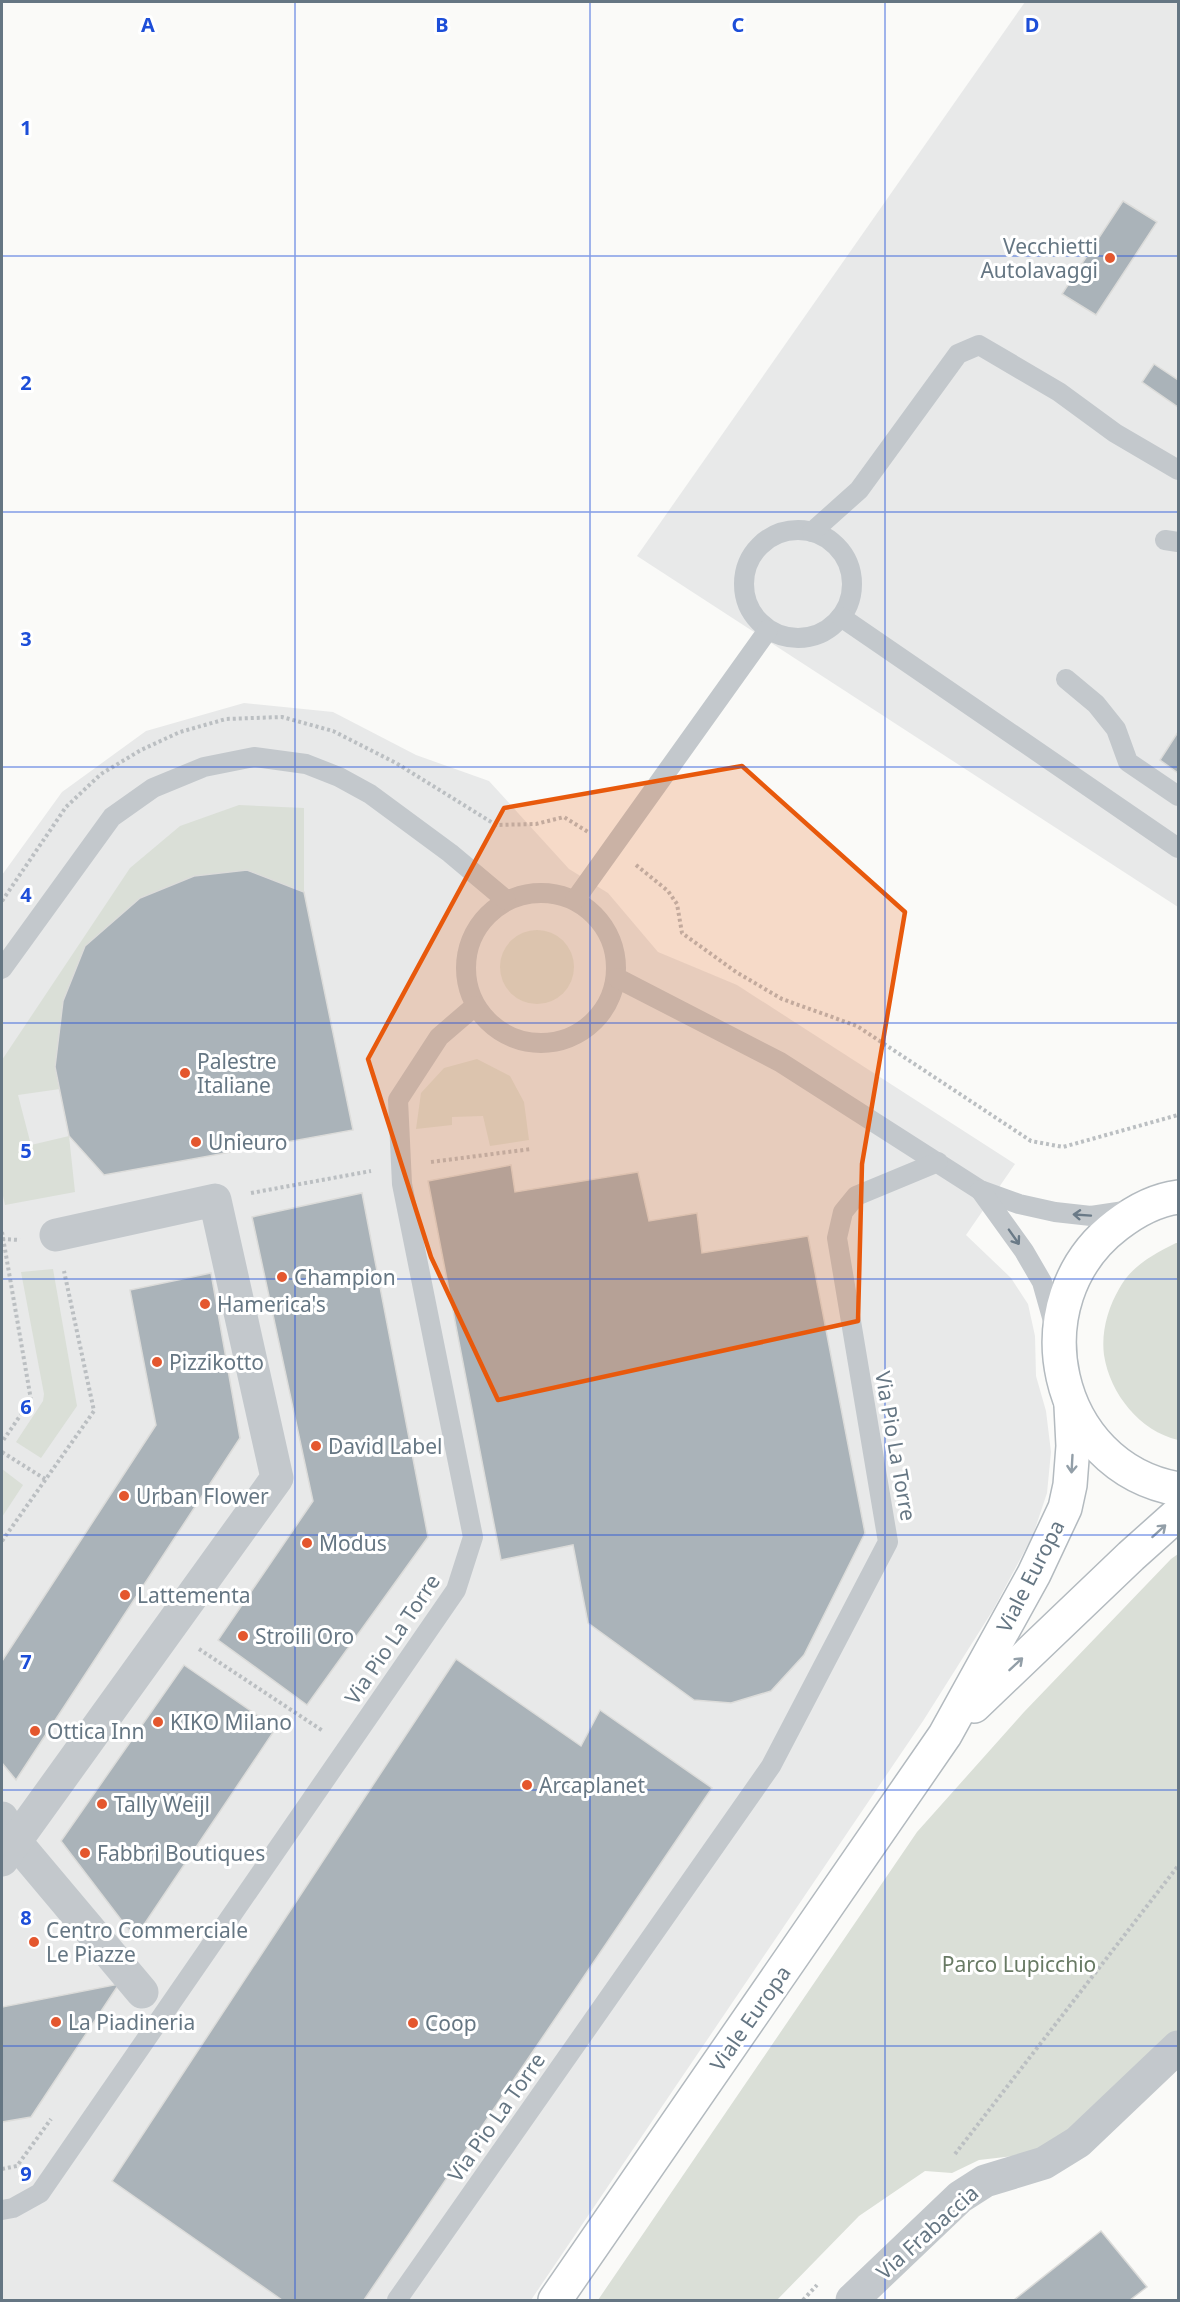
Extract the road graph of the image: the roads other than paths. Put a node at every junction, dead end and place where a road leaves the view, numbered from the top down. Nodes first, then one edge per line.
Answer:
1 (1178, 469) edge
2 (812, 532) junction
3 (841, 617) junction
4 (768, 630) junction
5 (1066, 679) dead end
6 (1179, 796) edge
7 (1179, 848) edge
8 (506, 900) junction
9 (575, 900) junction
10 (2, 969) edge
11 (617, 978) junction
12 (476, 1006) junction
13 (938, 1162) junction
14 (980, 1190) junction
15 (1179, 1197) edge
16 (1140, 1209) junction
17 (56, 1235) road end
18 (1058, 1341) junction
19 (1071, 1406) junction
20 (1179, 1489) edge
21 (1179, 1514) edge
22 (945, 1735) junction
23 (6, 1840) edge
24 (142, 1992) dead end
25 (1179, 2047) edge
26 (2, 2210) edge
27 (396, 2301) edge
28 (555, 2301) edge
29 (852, 2301) edge

1 - 2 lane
2 - 3 lane
2 - 4 lane
3 - 4 lane
3 - 7 lane
4 - 9 lane
5 - 6 lane
8 - 9 lane
8 - 10 lane
8 - 12 lane
9 - 11 lane
11 - 12 lane
11 - 13 lane
12 - 26 lane, Via Pio La Torre
13 - 14 lane
13 - 27 lane, Via Pio La Torre
16 -> 14 lane
14 -> 18 lane
15 - 16 street
16 - 18 street
17 - 23 street
18 - 19 street
19 - 20 street
19 -> 22 street, Viale Europa
22 -> 21 street, Viale Europa
22 - 28 street, Viale Europa
23 - 24 street
25 - 29 street, Via Frabaccia

